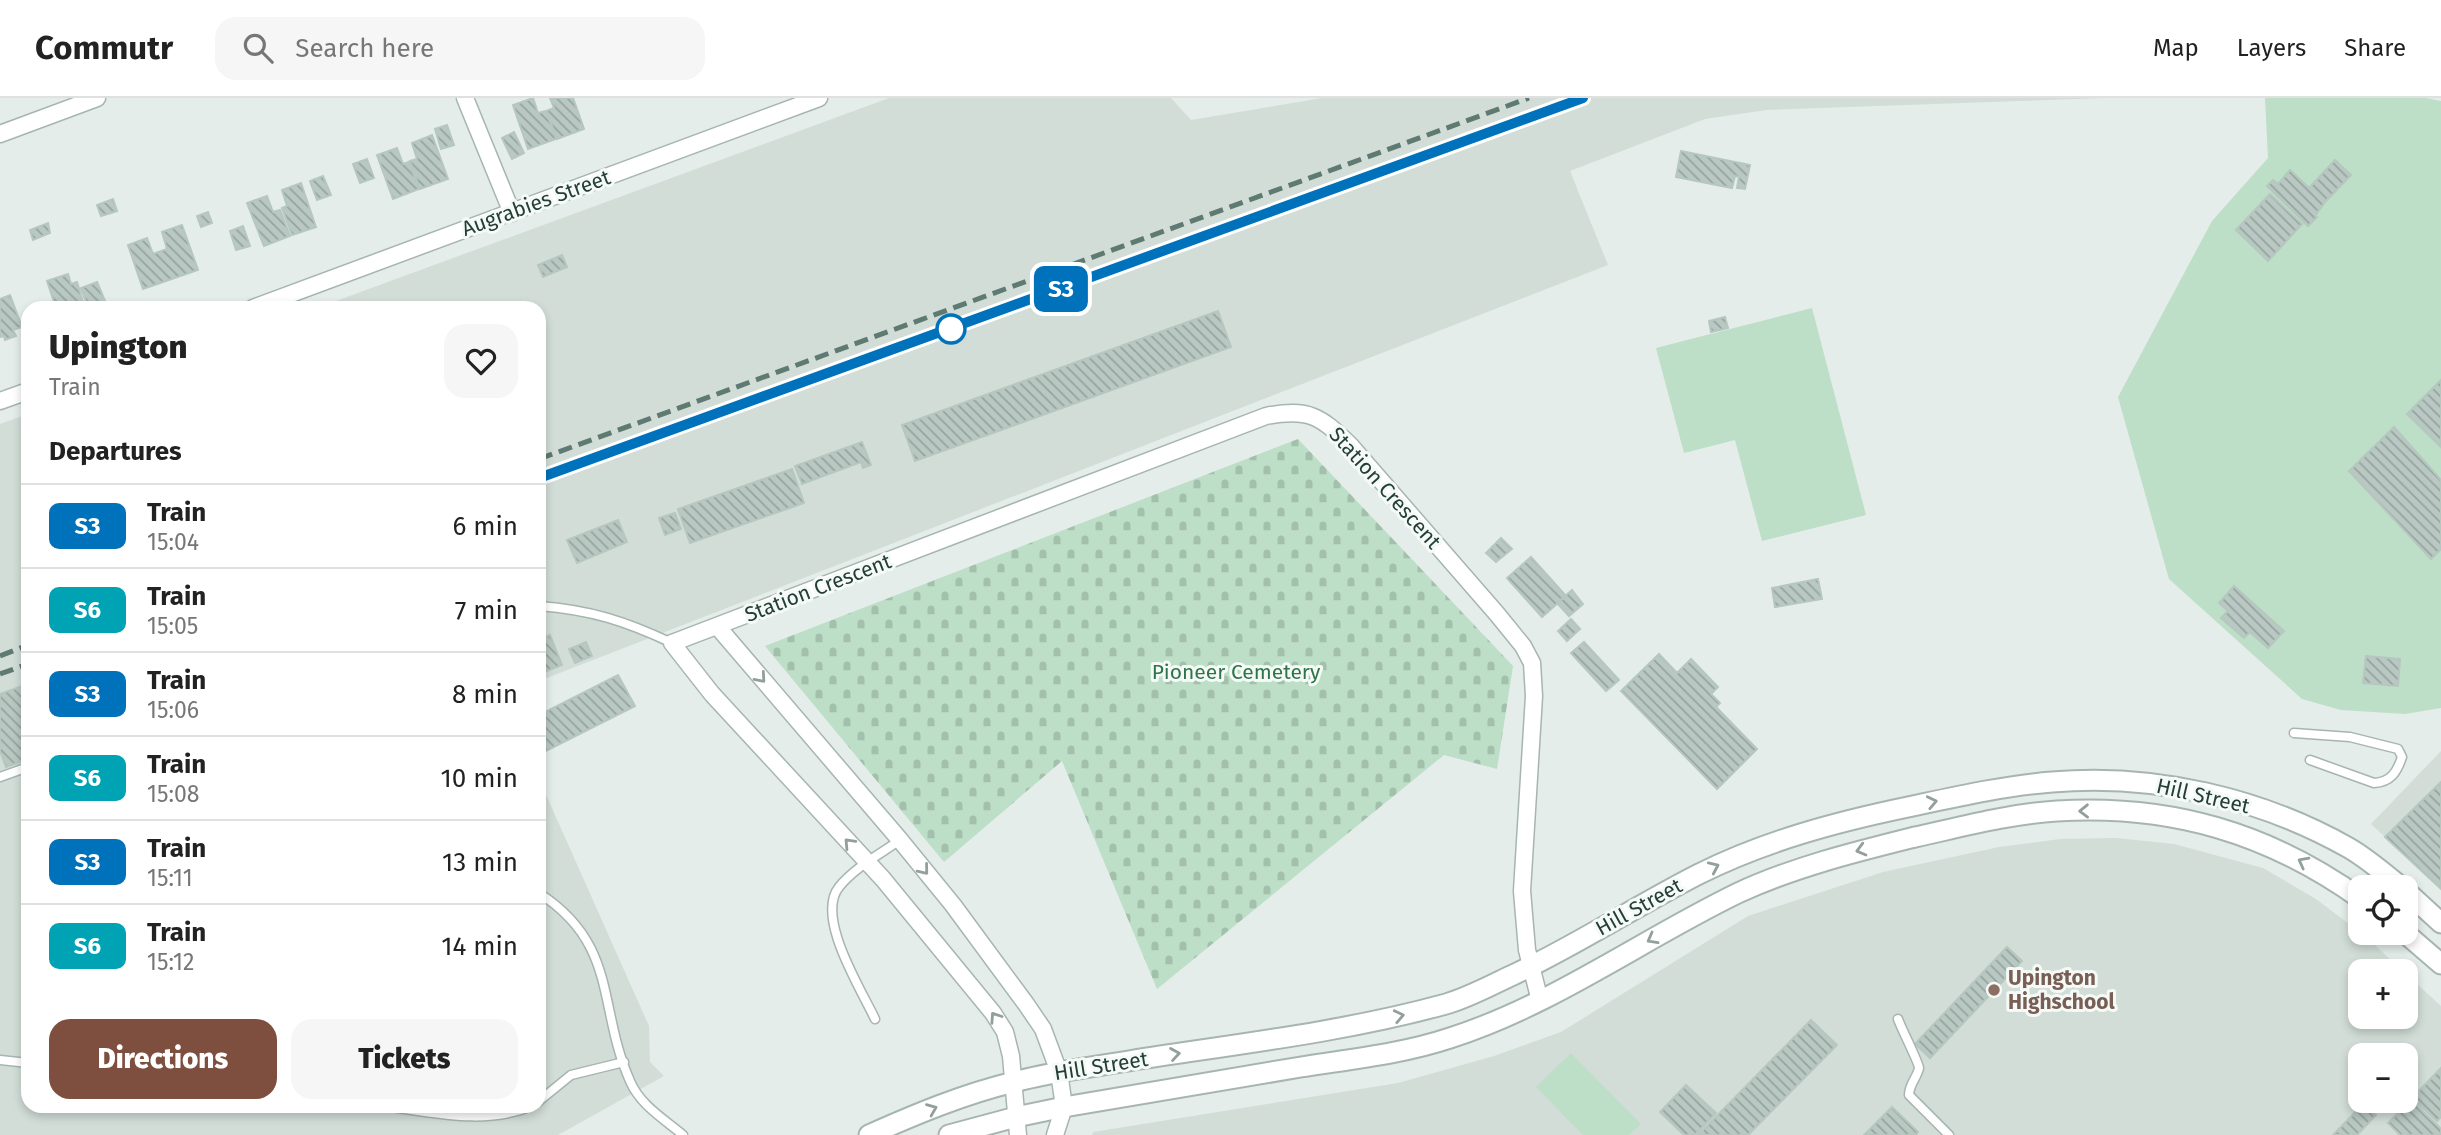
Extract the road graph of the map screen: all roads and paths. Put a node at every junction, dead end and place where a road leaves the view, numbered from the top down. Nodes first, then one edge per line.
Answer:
1 (97, 98) edge
2 (466, 98) edge
3 (819, 98) edge
4 (0, 134) edge
5 (512, 213) junction
6 (272, 301) edge
7 (21, 394) edge
8 (0, 401) edge
9 (546, 606) edge
10 (717, 626) junction
11 (672, 643) junction
12 (2294, 733) dead end
13 (2310, 760) dead end
14 (21, 770) edge
15 (0, 777) edge
16 (900, 840) junction
17 (868, 863) junction
18 (2386, 875) edge
19 (2348, 890) edge
20 (546, 899) edge
21 (2418, 902) edge
22 (2441, 923) edge
23 (2418, 944) edge
24 (2441, 964) edge
25 (1531, 967) junction
26 (1540, 1001) junction
27 (876, 1019) dead end
28 (1898, 1019) dead end
29 (0, 1060) edge
30 (21, 1062) edge
31 (624, 1062) junction
32 (1059, 1072) junction
33 (1014, 1082) junction
34 (546, 1095) edge
35 (1064, 1107) junction
36 (439, 1113) edge
37 (509, 1113) edge
38 (1017, 1126) edge
39 (682, 1135) edge
40 (869, 1135) edge
41 (949, 1135) edge
42 (1055, 1135) edge
43 (1949, 1135) edge

1 - 4 street
2 - 5 street
3 - 5 street, Augrabies Street
5 - 6 street, Augrabies Street
7 - 8 street
9 - 11 lane
10 - 11 street, Station Crescent
10 -> 16 street, Station Crescent
10 - 25 street, Station Crescent
17 -> 11 street
12 - 13 lane
14 - 15 lane
16 - 17 lane
16 -> 32 street, Station Crescent
17 - 27 lane
33 -> 17 street
25 -> 18 street, Hill Street
19 -> 26 street, Hill Street
20 - 31 lane
21 - 22 street
23 - 24 street
25 - 26 street, Station Crescent
32 -> 25 street, Hill Street
26 - 35 street, Hill Street
28 - 43 lane
29 - 30 lane
31 - 34 lane
31 - 39 lane
32 - 33 street, Hill Street
32 - 35 street, Station Crescent
33 - 38 street
40 -> 33 street, Hill Street
35 - 38 street, Hill Street
35 - 42 street
36 - 37 lane
38 - 41 street, Hill Street

